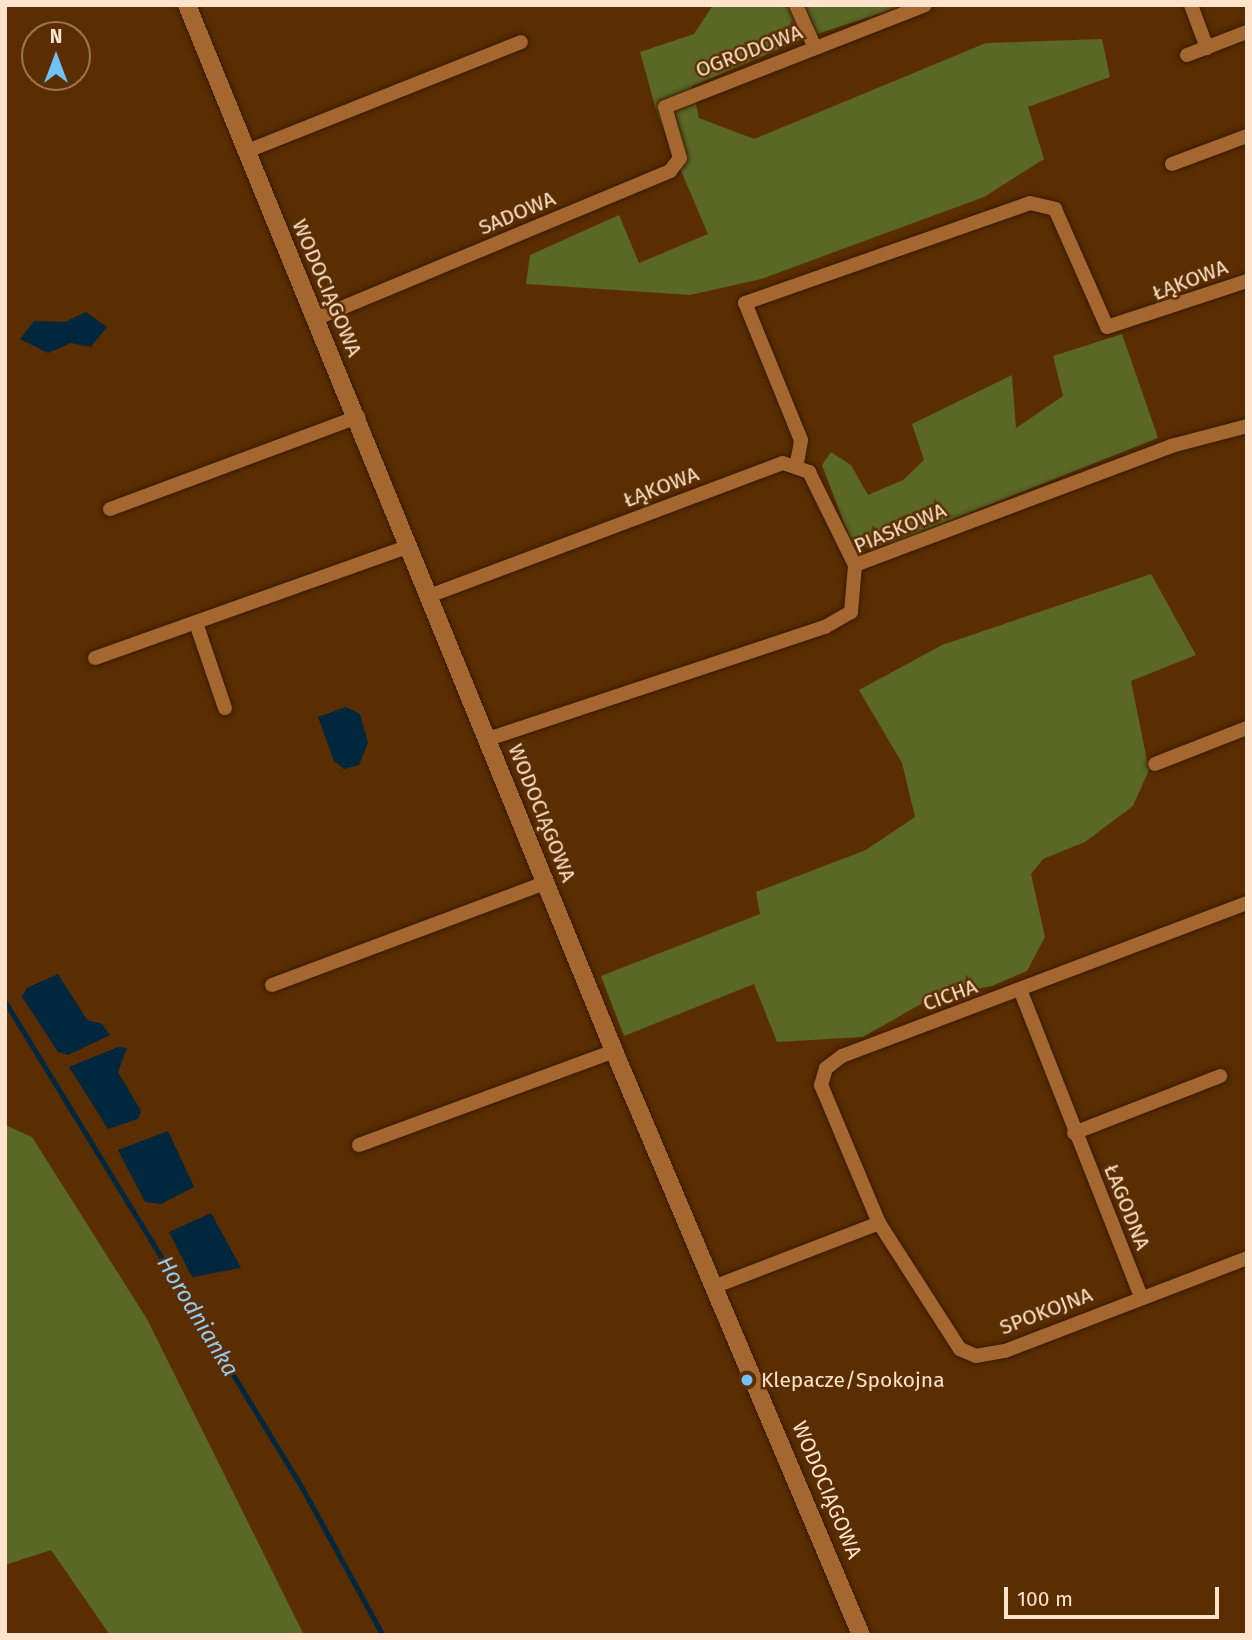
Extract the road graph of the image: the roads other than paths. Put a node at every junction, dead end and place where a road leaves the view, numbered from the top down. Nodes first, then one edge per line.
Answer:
1 (187, 5) edge
2 (796, 5) edge
3 (925, 5) edge
4 (1191, 5) edge
5 (1247, 32) edge
6 (521, 42) dead end
7 (815, 48) junction
8 (1207, 48) junction
9 (1187, 55) dead end
10 (666, 107) joint
11 (1247, 136) edge
12 (245, 152) junction
13 (1172, 164) dead end
14 (1247, 281) edge
15 (315, 319) junction
16 (358, 417) junction
17 (1247, 426) edge
18 (797, 464) junction
19 (110, 509) dead end
20 (410, 546) junction
21 (855, 565) junction
22 (429, 596) junction
23 (196, 623) junction
24 (95, 657) dead end
25 (225, 708) dead end
26 (1247, 728) edge
27 (488, 739) junction
28 (1155, 764) dead end
29 (545, 883) junction
30 (1247, 903) edge
31 (272, 985) dead end
32 (1021, 992) junction
33 (614, 1051) junction
34 (1220, 1076) dead end
35 (1074, 1133) junction
36 (359, 1146) dead end
37 (879, 1223) junction
38 (1247, 1258) edge
39 (716, 1286) junction
40 (1141, 1297) junction
41 (861, 1635) edge

1 - 12 street, WODOCIĄGOWA
2 - 7 street
3 - 7 street, OGRODOWA
4 - 8 street
5 - 8 street
6 - 12 street
7 - 10 street, OGRODOWA
8 - 9 street
10 - 15 street, SADOWA
11 - 13 street
12 - 15 street, WODOCIĄGOWA
14 - 18 street, ŁĄKOWA
15 - 16 street, WODOCIĄGOWA
16 - 19 street
16 - 20 street, WODOCIĄGOWA
17 - 21 street, PIASKOWA
18 - 21 street
18 - 22 street, ŁĄKOWA
20 - 22 street, WODOCIĄGOWA
20 - 23 street
21 - 27 street, PIASKOWA
22 - 27 street, WODOCIĄGOWA
23 - 24 street
23 - 25 street
26 - 28 street
27 - 29 street, WODOCIĄGOWA
29 - 31 street
29 - 33 street, WODOCIĄGOWA
30 - 32 street, CICHA
32 - 35 street, ŁAGODNA
32 - 37 street, CICHA
33 - 36 street
33 - 39 street, WODOCIĄGOWA
34 - 35 street
35 - 40 street, ŁAGODNA
37 - 39 street
37 - 40 street, SPOKOJNA
38 - 40 street, SPOKOJNA
39 - 41 street, WODOCIĄGOWA

